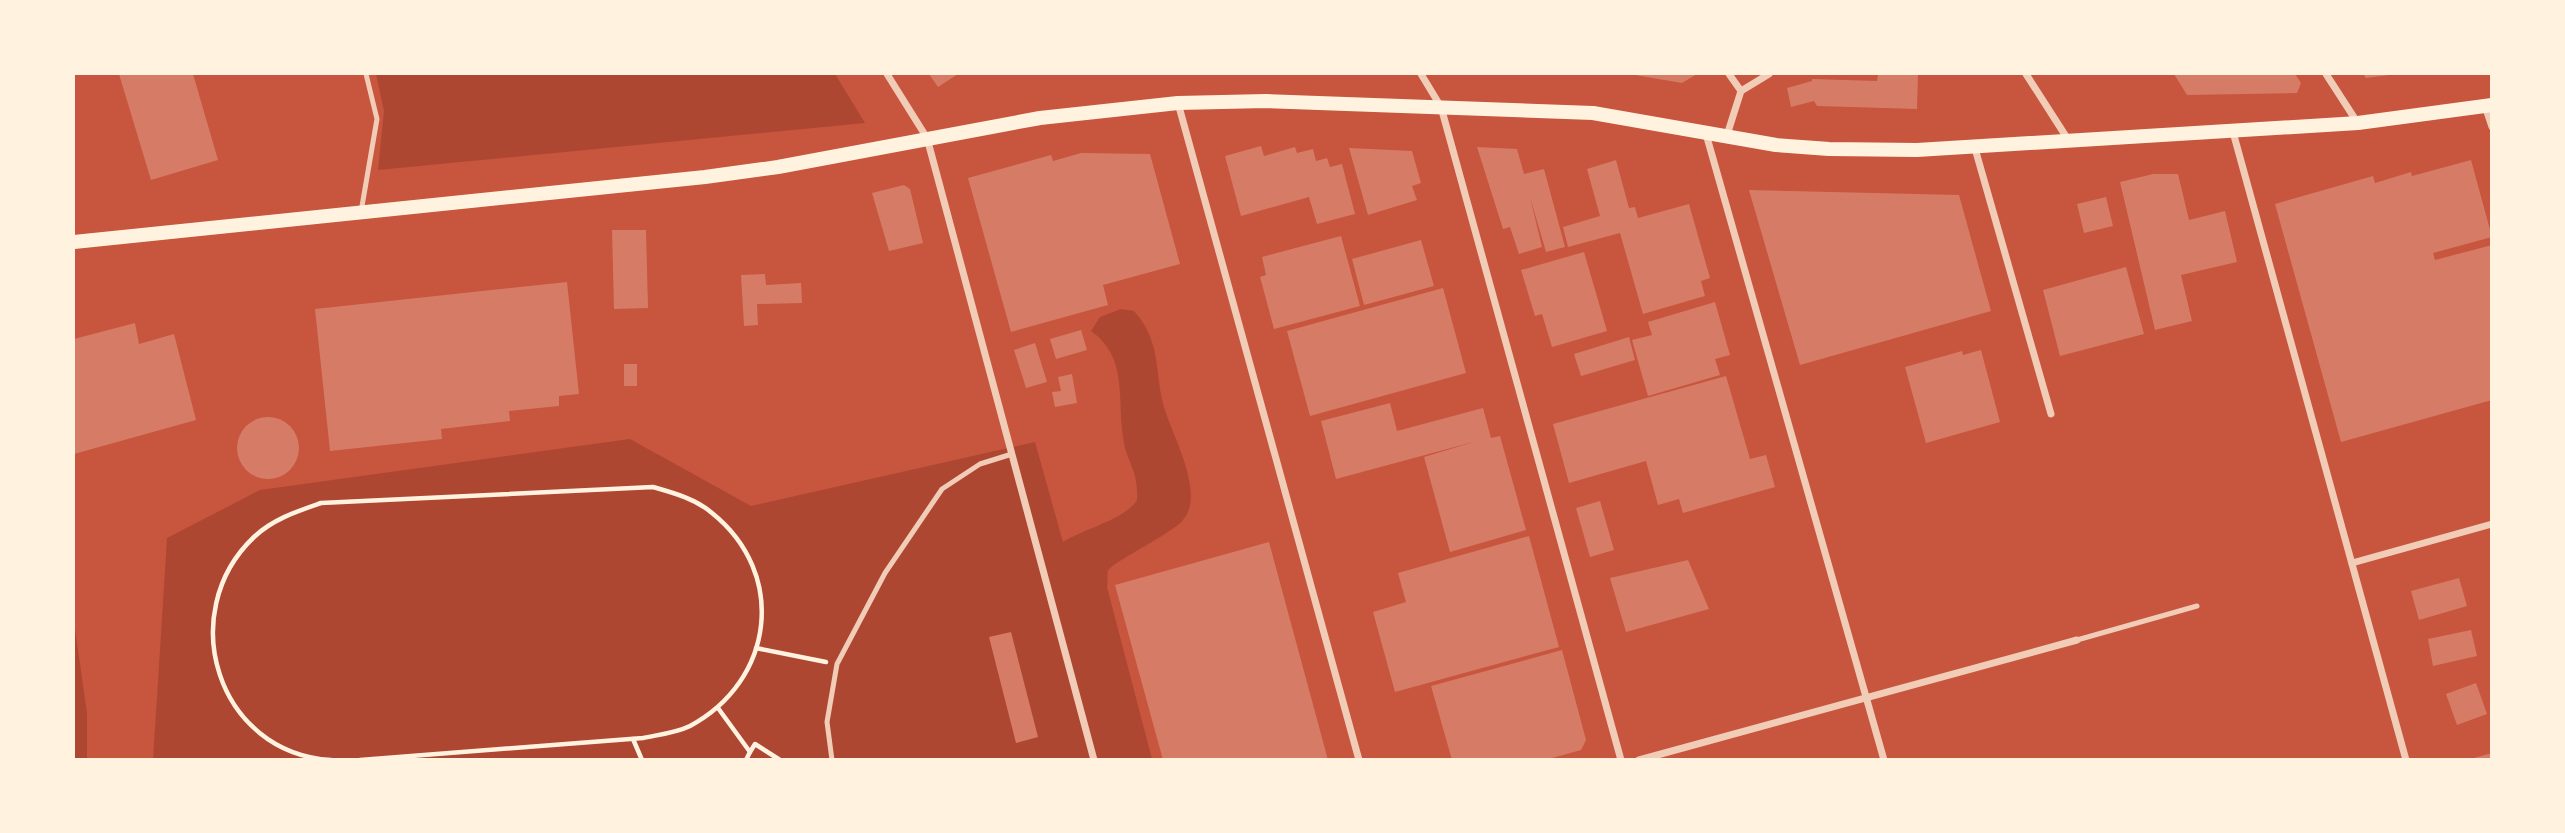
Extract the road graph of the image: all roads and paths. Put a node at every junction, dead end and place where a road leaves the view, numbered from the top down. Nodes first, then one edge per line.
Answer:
1 (366, 74) edge
2 (887, 74) edge
3 (1420, 74) edge
4 (1730, 74) edge
5 (1769, 74) edge
6 (2026, 74) edge
7 (2326, 74) edge
8 (1741, 91) junction
9 (1178, 103) junction
10 (2488, 105) edge
11 (1441, 107) junction
12 (2358, 123) junction
13 (2491, 127) edge
14 (1706, 131) junction
15 (2233, 132) junction
16 (1727, 135) junction
17 (927, 138) junction
18 (2067, 138) junction
19 (1974, 145) junction
20 (360, 212) junction
21 (74, 242) edge
22 (2051, 414) dead end
23 (1012, 454) junction
24 (2491, 524) edge
25 (2352, 563) junction
26 (2197, 606) dead end
27 (2077, 640) joint
28 (755, 648) junction
29 (837, 664) junction
30 (1866, 696) junction
31 (718, 708) junction
32 (633, 739) junction
33 (750, 752) junction
34 (317, 759) edge
35 (308, 760) edge
36 (331, 760) edge
37 (360, 760) edge
38 (642, 760) edge
39 (746, 760) edge
40 (780, 760) edge
41 (832, 760) edge
42 (1094, 760) edge
43 (1359, 760) edge
44 (1621, 760) edge
45 (1639, 760) edge
46 (1884, 760) edge
47 (2406, 760) edge

1 - 20 lane
2 - 17 street
3 - 11 street
4 - 8 street
5 - 8 street
6 - 18 street
7 - 12 street
8 - 16 street
9 - 11 main road
9 - 17 main road
9 - 43 street
10 - 12 main road
10 - 13 street
11 - 14 main road
11 - 44 street
12 - 15 main road
14 - 16 main road
14 - 30 street
15 - 18 main road
15 - 25 street
16 - 19 main road
17 - 20 main road
17 - 23 street
18 - 19 main road
19 - 22 street
20 - 21 main road
23 - 29 lane
23 - 42 street
24 - 25 street
25 - 47 street
26 - 27 lane
27 - 30 street
28 - 29 path
28 - 31 path
28 - 34 path
29 - 41 lane
30 - 45 street
30 - 46 street
31 - 32 path
31 - 33 path
32 - 37 path
32 - 38 path
33 - 39 path
33 - 40 path
34 - 35 path
34 - 36 path

